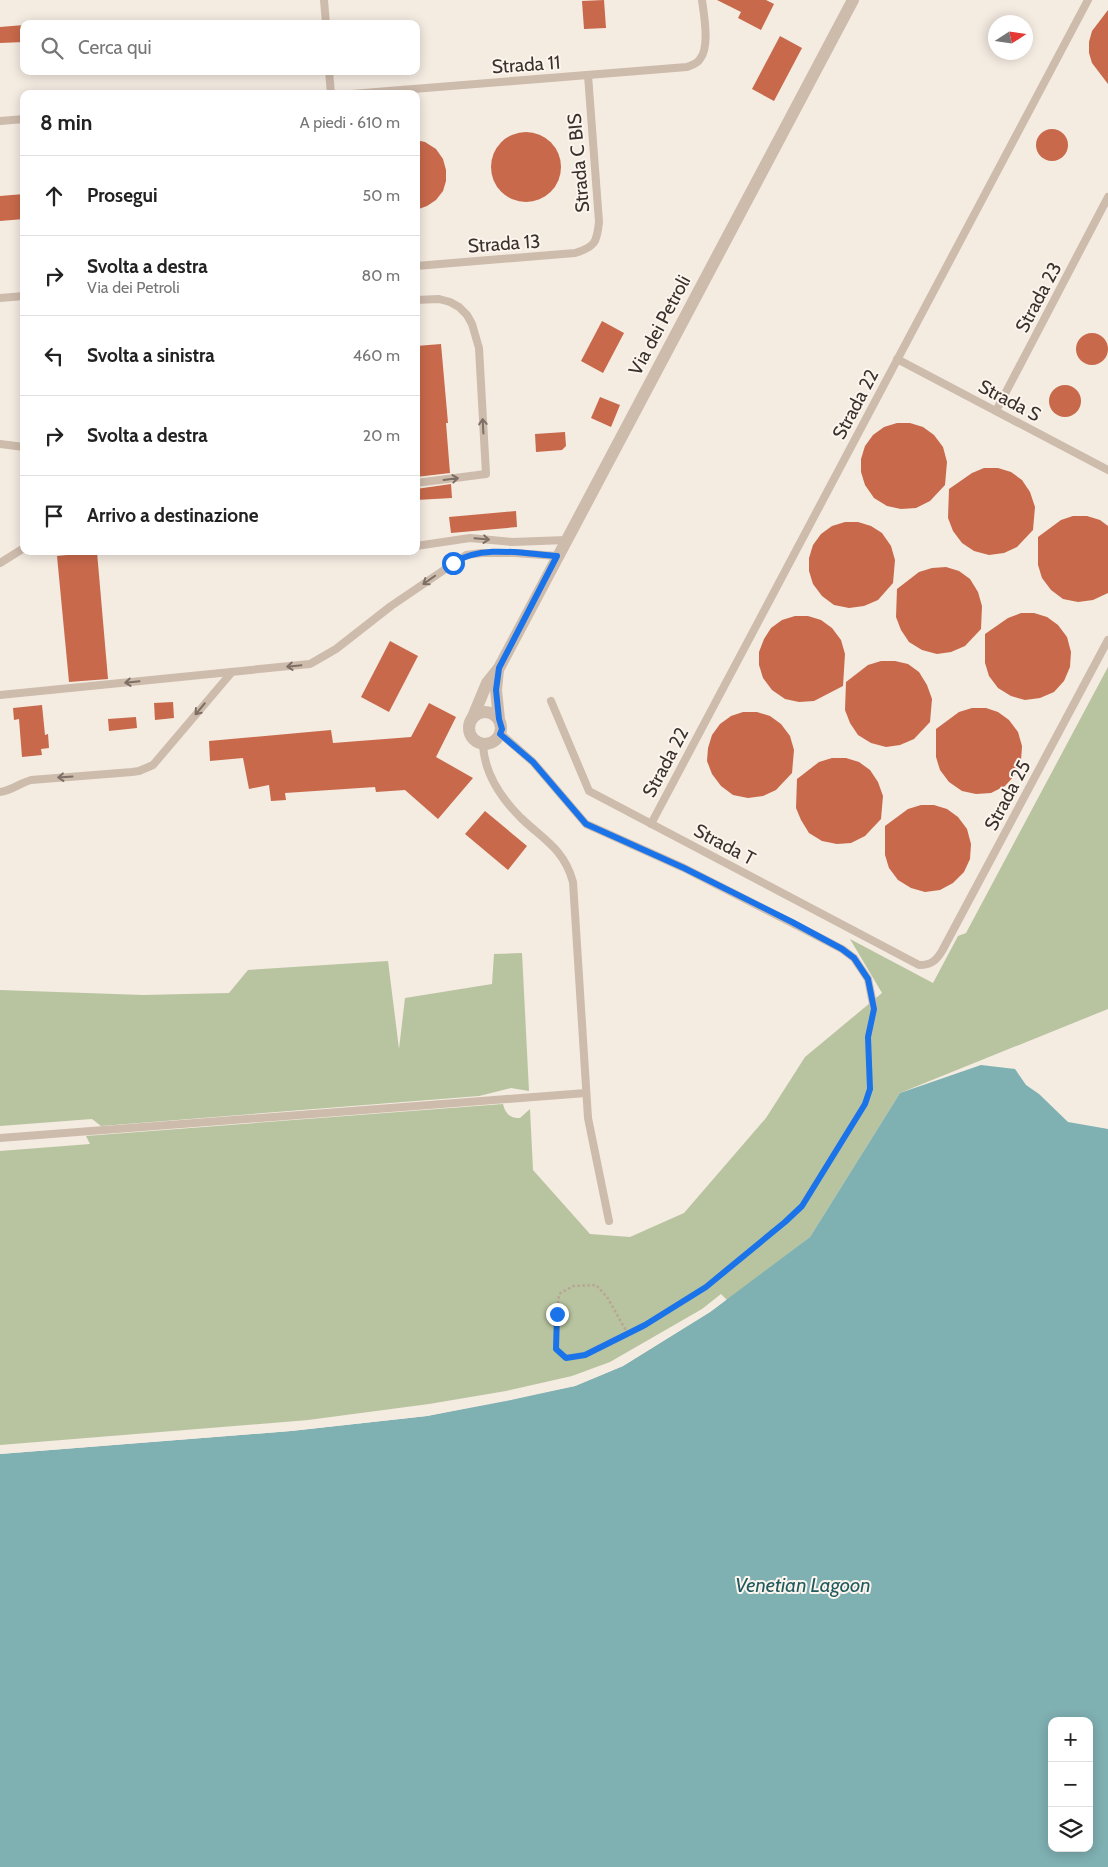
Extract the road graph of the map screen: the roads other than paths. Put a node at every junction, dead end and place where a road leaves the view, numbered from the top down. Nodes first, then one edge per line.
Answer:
1 (324, 0) edge
2 (702, 0) edge
3 (853, 0) edge
4 (1088, 0) edge
5 (326, 20) edge
6 (329, 75) edge
7 (588, 75) junction
8 (331, 90) edge
9 (401, 90) edge
10 (20, 120) edge
11 (0, 121) edge
12 (1108, 198) edge
13 (592, 246) joint
14 (420, 266) edge
15 (20, 296) edge
16 (0, 298) edge
17 (420, 300) edge
18 (897, 359) junction
19 (996, 411) junction
20 (0, 444) edge
21 (20, 446) edge
22 (1108, 470) edge
23 (420, 482) edge
24 (566, 540) junction
25 (420, 545) edge
26 (20, 550) edge
27 (557, 556) junction
28 (0, 563) edge
29 (1108, 640) edge
30 (499, 668) junction
31 (232, 672) junction
32 (0, 695) edge
33 (551, 701) dead end
34 (472, 719) junction
35 (499, 719) junction
36 (500, 734) junction
37 (483, 744) junction
38 (0, 792) edge
39 (651, 824) junction
40 (932, 963) joint
41 (874, 1009) road end
42 (586, 1092) junction
43 (0, 1138) edge
44 (609, 1221) dead end

1 - 5 lane
2 - 7 lane, Strada 11
3 - 24 street, Via dei Petroli
4 - 18 lane, Strada 22
6 - 8 lane
7 - 9 lane, Strada 11
7 - 13 lane, Strada C BIS
10 - 11 lane
12 - 19 lane, Strada 23
13 - 14 lane, Strada 13
15 - 16 lane
23 -> 17 lane
18 - 19 lane, Strada S
18 - 39 lane, Strada 22
19 - 22 lane, Strada S
20 - 21 lane
25 -> 24 lane
24 - 27 street, Via dei Petroli
26 - 28 lane
27 - 30 street, Via dei Petroli
27 -> 31 lane
29 - 40 lane, Strada 25
30 - 34 street, Via dei Petroli
30 - 35 street, Via dei Petroli
31 -> 32 lane
31 -> 38 lane
33 - 39 lane, Strada T
34 - 35 street
34 - 37 street
35 - 36 street
36 - 37 street
36 - 41 lane
37 - 42 lane
39 - 40 lane, Strada T
42 - 43 lane
42 - 44 lane

